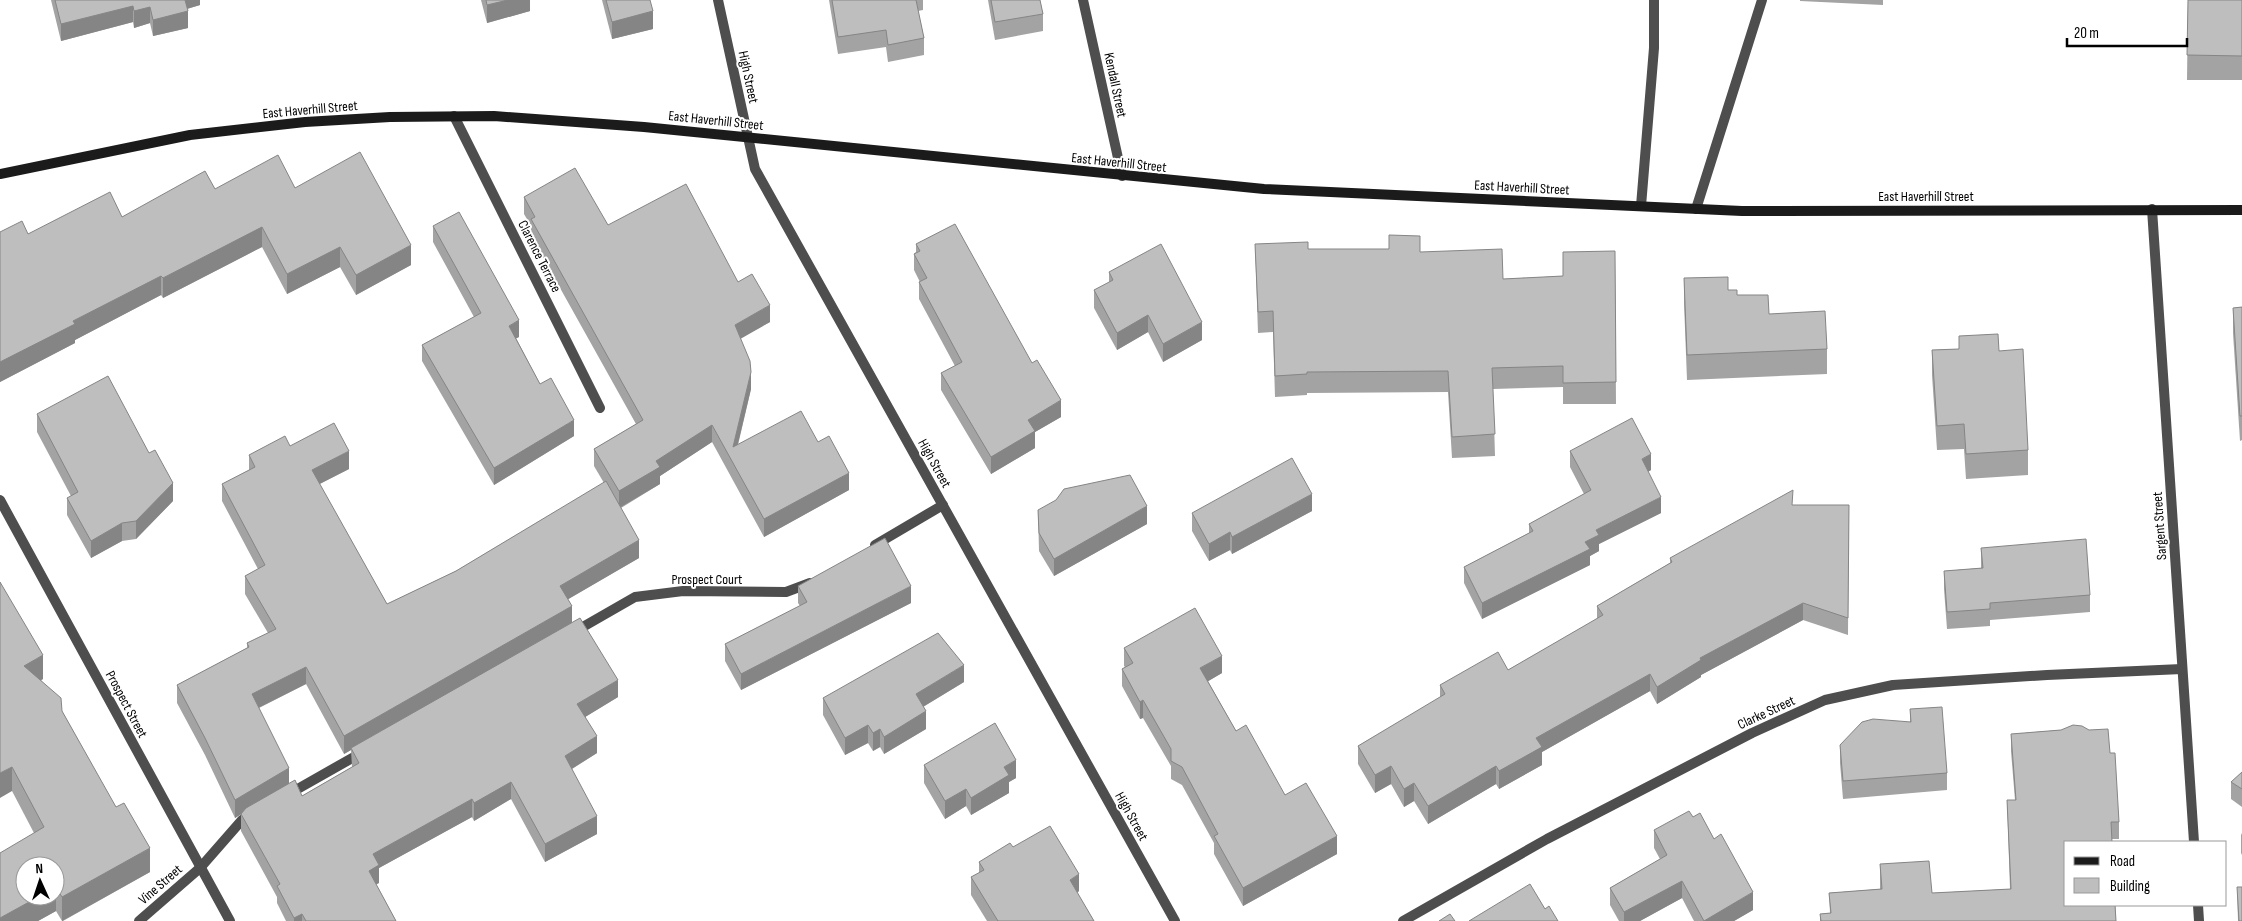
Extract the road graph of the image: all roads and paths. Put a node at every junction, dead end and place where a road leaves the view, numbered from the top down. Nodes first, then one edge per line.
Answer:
1 (718, 0) edge
2 (1083, 0) edge
3 (1654, 0) edge
4 (1762, 0) edge
5 (454, 116) junction
6 (748, 138) junction
7 (0, 174) edge
8 (1122, 176) junction
9 (1640, 206) junction
10 (1696, 209) junction
11 (2152, 209) junction
12 (2242, 210) edge
13 (600, 408) dead end
14 (0, 500) edge
15 (943, 505) junction
16 (865, 551) edge
17 (822, 576) edge
18 (568, 636) edge
19 (2182, 670) junction
20 (371, 747) edge
21 (276, 801) edge
22 (259, 810) edge
23 (2194, 841) edge
24 (200, 868) junction
25 (2198, 906) edge
26 (139, 921) edge
27 (230, 921) edge
28 (1175, 921) edge
29 (1404, 921) edge
30 (2199, 921) edge

1 - 6 street, High Street
2 - 8 street, Kendall Street
3 - 9 street
4 - 10 street
5 - 6 main road, East Haverhill Street
5 - 7 main road, East Haverhill Street
5 - 13 street, Clarence Terrace
6 - 8 main road, East Haverhill Street
6 - 15 street, High Street
8 - 9 main road, East Haverhill Street
9 - 10 main road, East Haverhill Street
10 - 11 main road, East Haverhill Street
11 - 12 main road, East Haverhill Street
11 - 19 street, Sargent Street
14 - 24 street, Prospect Street
15 - 16 street
15 - 28 street, High Street
17 - 18 street, Prospect Court
19 - 23 street, Sargent Street
19 - 29 street, Clarke Street
20 - 21 street
22 - 24 street
24 - 26 street, Vine Street
24 - 27 street, Prospect Street
25 - 30 street

